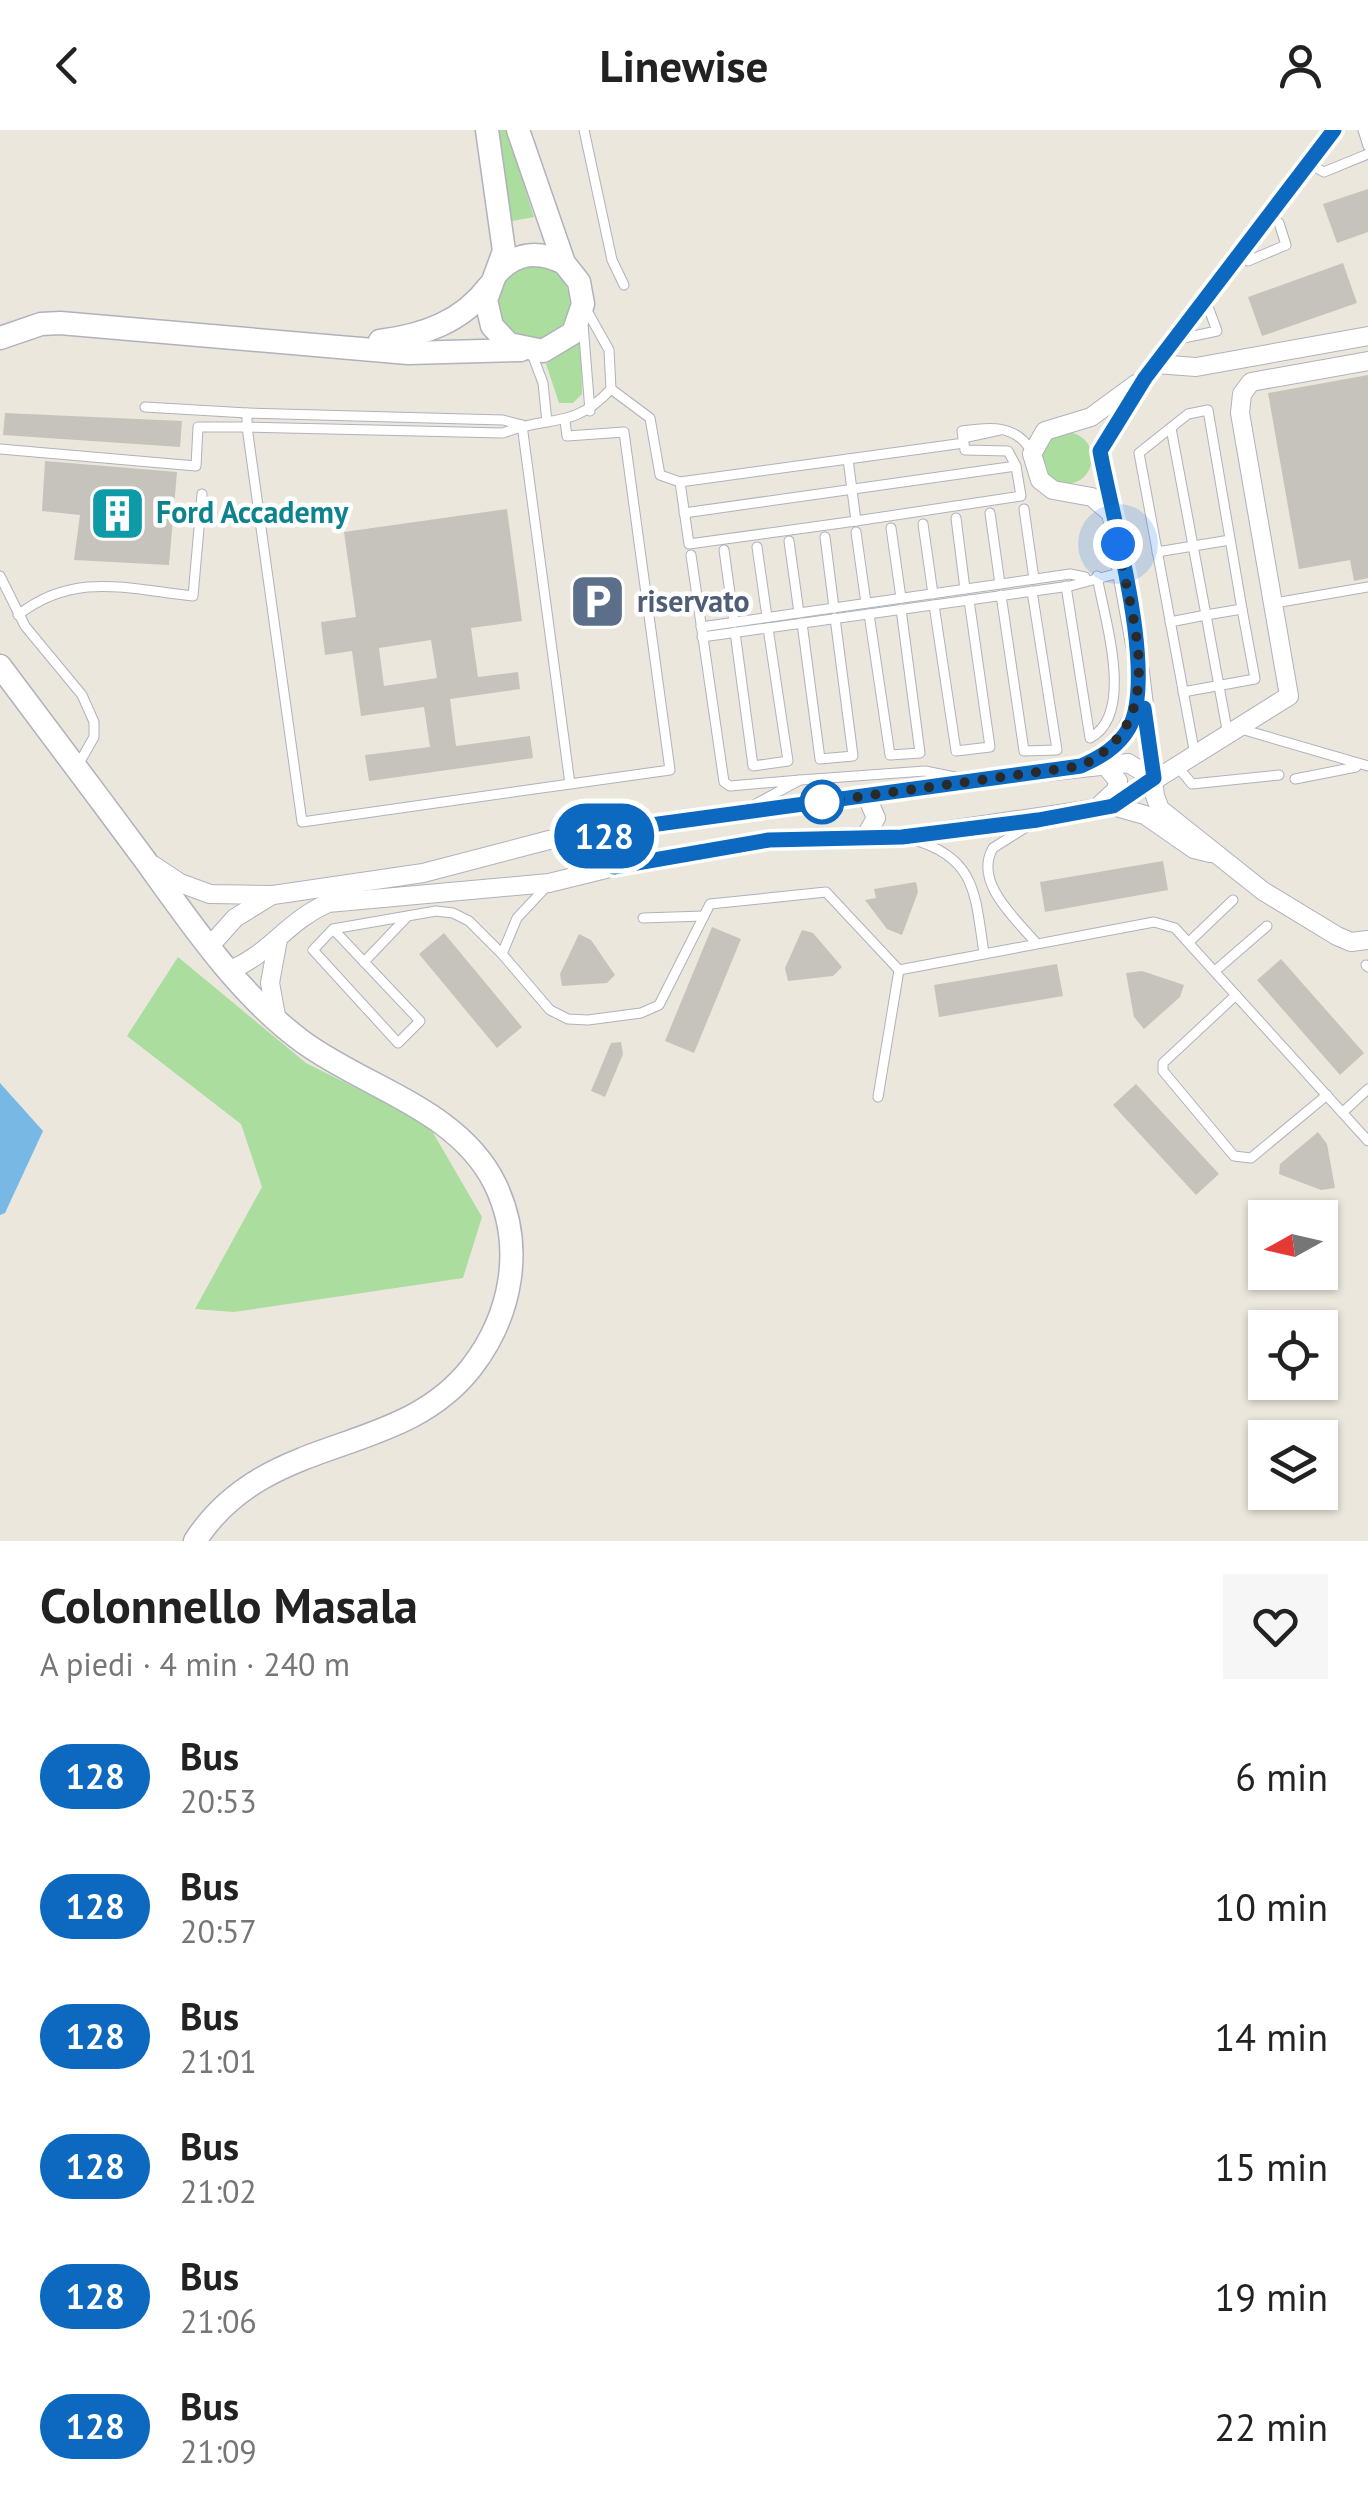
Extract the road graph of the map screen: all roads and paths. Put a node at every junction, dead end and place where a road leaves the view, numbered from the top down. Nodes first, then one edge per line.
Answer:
1 (487, 130) edge
2 (518, 130) edge
3 (584, 130) edge
4 (1334, 130) edge
5 (1363, 130) edge
6 (1368, 146) edge
7 (1368, 154) edge
8 (1309, 164) junction
9 (1270, 216) junction
10 (1240, 255) junction
11 (564, 264) junction
12 (492, 280) junction
13 (624, 285) dead end
14 (1206, 301) junction
15 (582, 311) junction
16 (1368, 336) edge
17 (0, 338) edge
18 (1176, 340) junction
19 (349, 344) junction
20 (526, 351) junction
21 (1368, 361) edge
22 (1151, 371) junction
23 (611, 389) junction
24 (145, 407) dead end
25 (590, 411) junction
26 (247, 413) junction
27 (565, 421) junction
28 (547, 422) junction
29 (1068, 423) junction
30 (522, 426) junction
31 (247, 427) junction
32 (1171, 428) junction
33 (964, 441) junction
34 (0, 449) edge
35 (1101, 453) junction
36 (1032, 454) junction
37 (848, 459) junction
38 (1016, 466) junction
39 (680, 482) junction
40 (852, 489) junction
41 (1072, 492) junction
42 (202, 494) dead end
43 (1024, 509) dead end
44 (684, 513) junction
45 (990, 513) dead end
46 (1114, 516) junction
47 (956, 518) dead end
48 (924, 524) dead end
49 (856, 527) junction
50 (891, 528) dead end
51 (824, 537) dead end
52 (1230, 540) junction
53 (789, 541) dead end
54 (758, 547) dead end
55 (1194, 547) junction
56 (724, 550) dead end
57 (1158, 552) junction
58 (691, 555) dead end
59 (1123, 572) junction
60 (0, 576) edge
61 (1092, 577) junction
62 (1034, 579) junction
63 (1000, 584) junction
64 (1066, 586) junction
65 (1368, 586) edge
66 (1032, 591) junction
67 (967, 594) junction
68 (1002, 596) junction
69 (934, 599) junction
70 (901, 603) junction
71 (1275, 604) junction
72 (867, 608) junction
73 (1242, 609) junction
74 (835, 613) junction
75 (18, 615) junction
76 (1206, 615) junction
77 (800, 618) junction
78 (768, 622) junction
79 (1170, 622) junction
80 (734, 627) junction
81 (701, 632) junction
82 (0, 666) edge
83 (1140, 672) junction
84 (1219, 686) junction
85 (1183, 692) junction
86 (1235, 733) junction
87 (1195, 757) junction
88 (1105, 764) junction
89 (1081, 766) junction
90 (1177, 766) junction
91 (1364, 766) edge
92 (76, 768) junction
93 (1279, 774) dead end
94 (1154, 778) junction
95 (1295, 779) dead end
96 (800, 780) junction
97 (973, 780) junction
98 (570, 784) junction
99 (868, 797) junction
100 (1105, 807) junction
101 (742, 812) junction
102 (1038, 820) junction
103 (607, 831) junction
104 (866, 835) junction
105 (902, 837) junction
106 (1212, 853) junction
107 (144, 858) junction
108 (614, 867) junction
109 (549, 883) junction
110 (272, 895) junction
111 (1233, 900) dead end
112 (408, 916) junction
113 (704, 916) junction
114 (643, 918) dead end
115 (1266, 926) dead end
116 (334, 929) junction
117 (278, 937) junction
118 (1368, 940) edge
119 (1188, 942) junction
120 (1036, 943) junction
121 (208, 947) junction
122 (984, 953) junction
123 (502, 954) junction
124 (364, 962) junction
125 (231, 970) junction
126 (898, 970) junction
127 (1215, 971) junction
128 (1236, 995) junction
129 (278, 1022) junction
130 (1368, 1089) edge
131 (1327, 1095) junction
132 (878, 1097) dead end
133 (1343, 1112) junction
134 (1368, 1141) edge
135 (195, 1541) edge

1 - 12 street
2 - 11 street
3 - 13 lane
4 - 8 street
5 - 6 lane
7 - 8 lane
8 - 9 street
9 - 10 street
9 - 10 lane
10 - 14 street
11 - 12 street
11 - 15 street
12 - 19 street
12 - 20 street
14 - 18 street
14 - 18 lane
15 - 20 street
15 - 23 lane
15 - 25 lane
16 - 22 street
17 - 19 street
18 - 22 street
19 - 20 street
20 - 28 lane
21 - 71 street
22 - 29 street
22 - 35 street
23 - 25 lane
23 - 39 lane
24 - 26 lane
25 - 27 lane
26 - 30 lane
26 - 31 lane
27 - 28 lane
27 - 98 lane
28 - 30 lane
29 - 35 street
29 - 36 street
30 - 31 lane
30 - 98 lane
31 - 34 lane
31 - 98 lane
32 - 52 lane
32 - 55 lane
32 - 57 lane
33 - 36 lane
33 - 37 lane
33 - 38 lane
35 - 41 street
35 - 46 street
36 - 41 street
37 - 39 lane
37 - 40 lane
38 - 40 lane
38 - 49 lane
39 - 44 lane
40 - 44 lane
40 - 49 lane
41 - 46 street
42 - 75 lane
43 - 62 lane
44 - 49 lane
45 - 63 lane
46 - 59 street
47 - 67 lane
48 - 69 lane
49 - 72 lane
50 - 70 lane
51 - 74 lane
52 - 55 lane
52 - 73 lane
53 - 77 lane
54 - 78 lane
55 - 57 lane
55 - 76 lane
56 - 80 lane
57 - 79 lane
58 - 81 lane
59 - 61 lane
59 - 83 street
60 - 75 lane
61 - 62 lane
61 - 64 lane
61 - 64 lane
62 - 63 lane
63 - 67 lane
64 - 66 lane
65 - 71 lane
66 - 68 lane
66 - 68 lane
67 - 68 lane
67 - 69 lane
67 - 69 lane
69 - 70 lane
70 - 72 lane
70 - 72 lane
71 - 86 street
72 - 74 lane
73 - 76 lane
73 - 84 lane
74 - 77 lane
74 - 77 lane
75 - 92 lane
76 - 79 lane
76 - 84 lane
77 - 78 lane
78 - 80 lane
78 - 80 lane
79 - 85 lane
80 - 81 lane
81 - 96 lane
82 - 92 street
83 - 89 street
83 - 94 street
84 - 85 lane
84 - 86 lane
85 - 87 lane
86 - 87 street
86 - 91 lane
87 - 90 street
88 - 89 street
88 - 94 street
88 - 100 street
89 - 97 street
90 - 93 lane
90 - 94 street
91 - 95 lane
92 - 107 street
94 - 100 street
94 - 106 street
96 - 97 lane
96 - 101 lane
97 - 99 street
99 - 101 street
99 - 104 street
100 - 102 street
100 - 106 street
101 - 103 street
102 - 105 street
102 - 120 lane
103 - 108 street
103 - 110 street
104 - 105 street
104 - 108 street
105 - 122 lane
106 - 118 street
107 - 110 street
107 - 121 street
108 - 109 street
109 - 117 street
109 - 123 lane
110 - 121 street
111 - 119 lane
112 - 116 lane
112 - 123 lane
112 - 124 lane
113 - 114 lane
113 - 123 lane
113 - 126 lane
115 - 127 lane
116 - 124 lane
116 - 124 lane
117 - 125 street
117 - 129 street
119 - 120 lane
119 - 127 lane
120 - 122 lane
121 - 125 street
122 - 126 lane
125 - 129 street
126 - 132 lane
127 - 128 lane
128 - 131 lane
128 - 131 lane
129 - 135 street
130 - 133 lane
131 - 133 lane
133 - 134 lane

